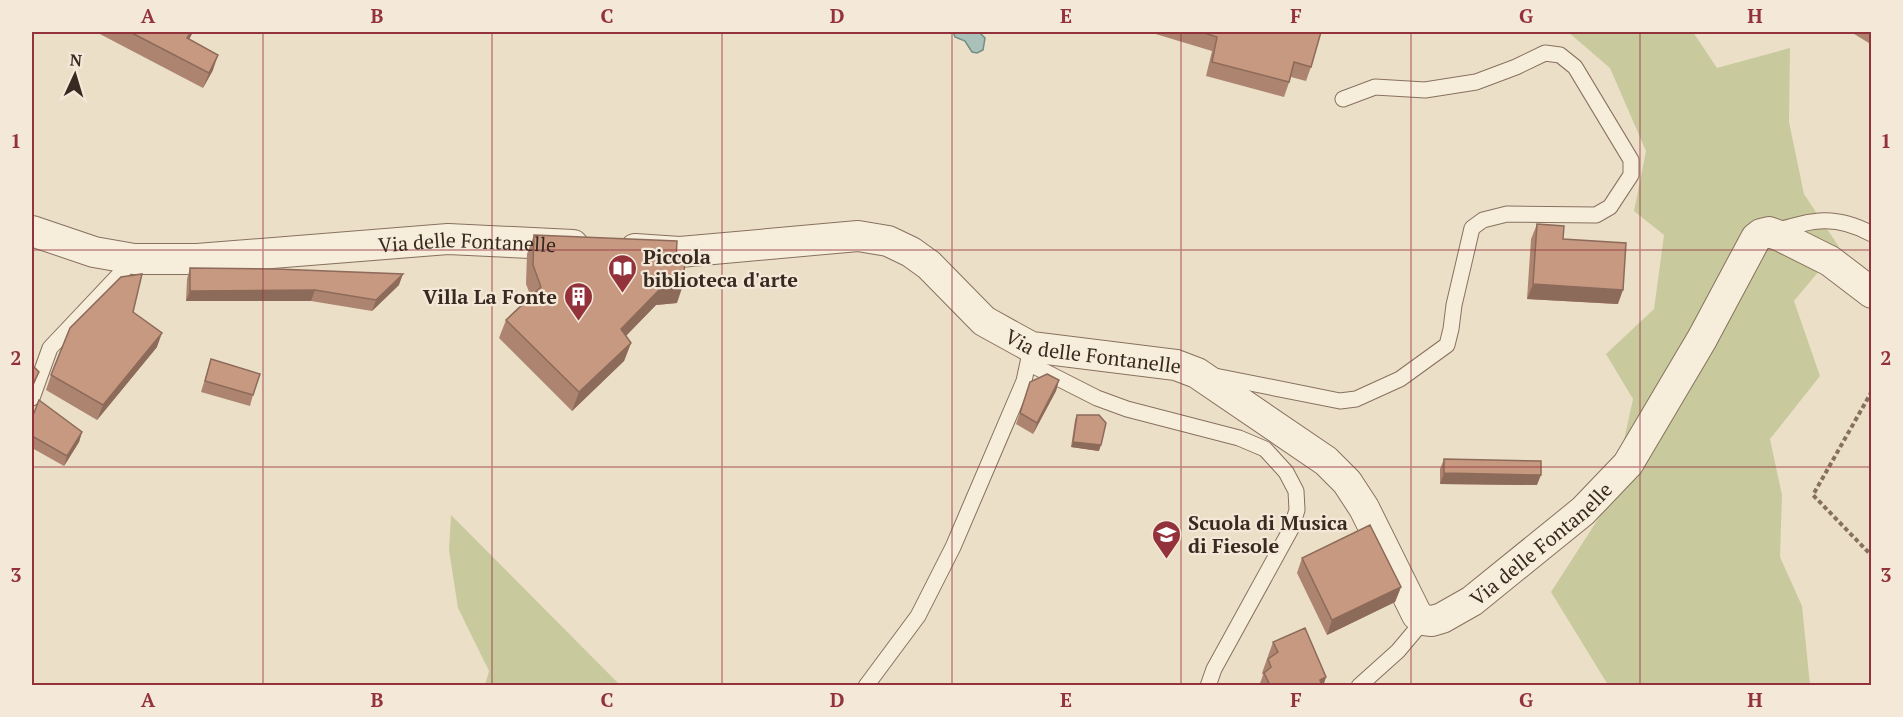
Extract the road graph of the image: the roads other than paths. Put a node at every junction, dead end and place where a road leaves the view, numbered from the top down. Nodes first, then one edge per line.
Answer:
1 (1344, 99) dead end
2 (32, 231) edge
3 (1769, 232) junction
4 (1872, 234) edge
5 (134, 259) junction
6 (1872, 293) edge
7 (1029, 355) junction
8 (1197, 372) junction
9 (32, 398) edge
10 (1424, 620) junction
11 (866, 686) edge
12 (1208, 686) edge
13 (1359, 686) edge

1 - 8 lane
2 - 5 street, Via delle Fontanelle
3 - 4 lane
3 - 6 street
3 - 10 street, Via delle Fontanelle
5 - 7 street, Via delle Fontanelle
5 - 9 lane
7 - 8 street, Via delle Fontanelle
7 - 11 lane
7 - 12 lane
8 - 10 street, Via delle Fontanelle
10 - 13 lane

